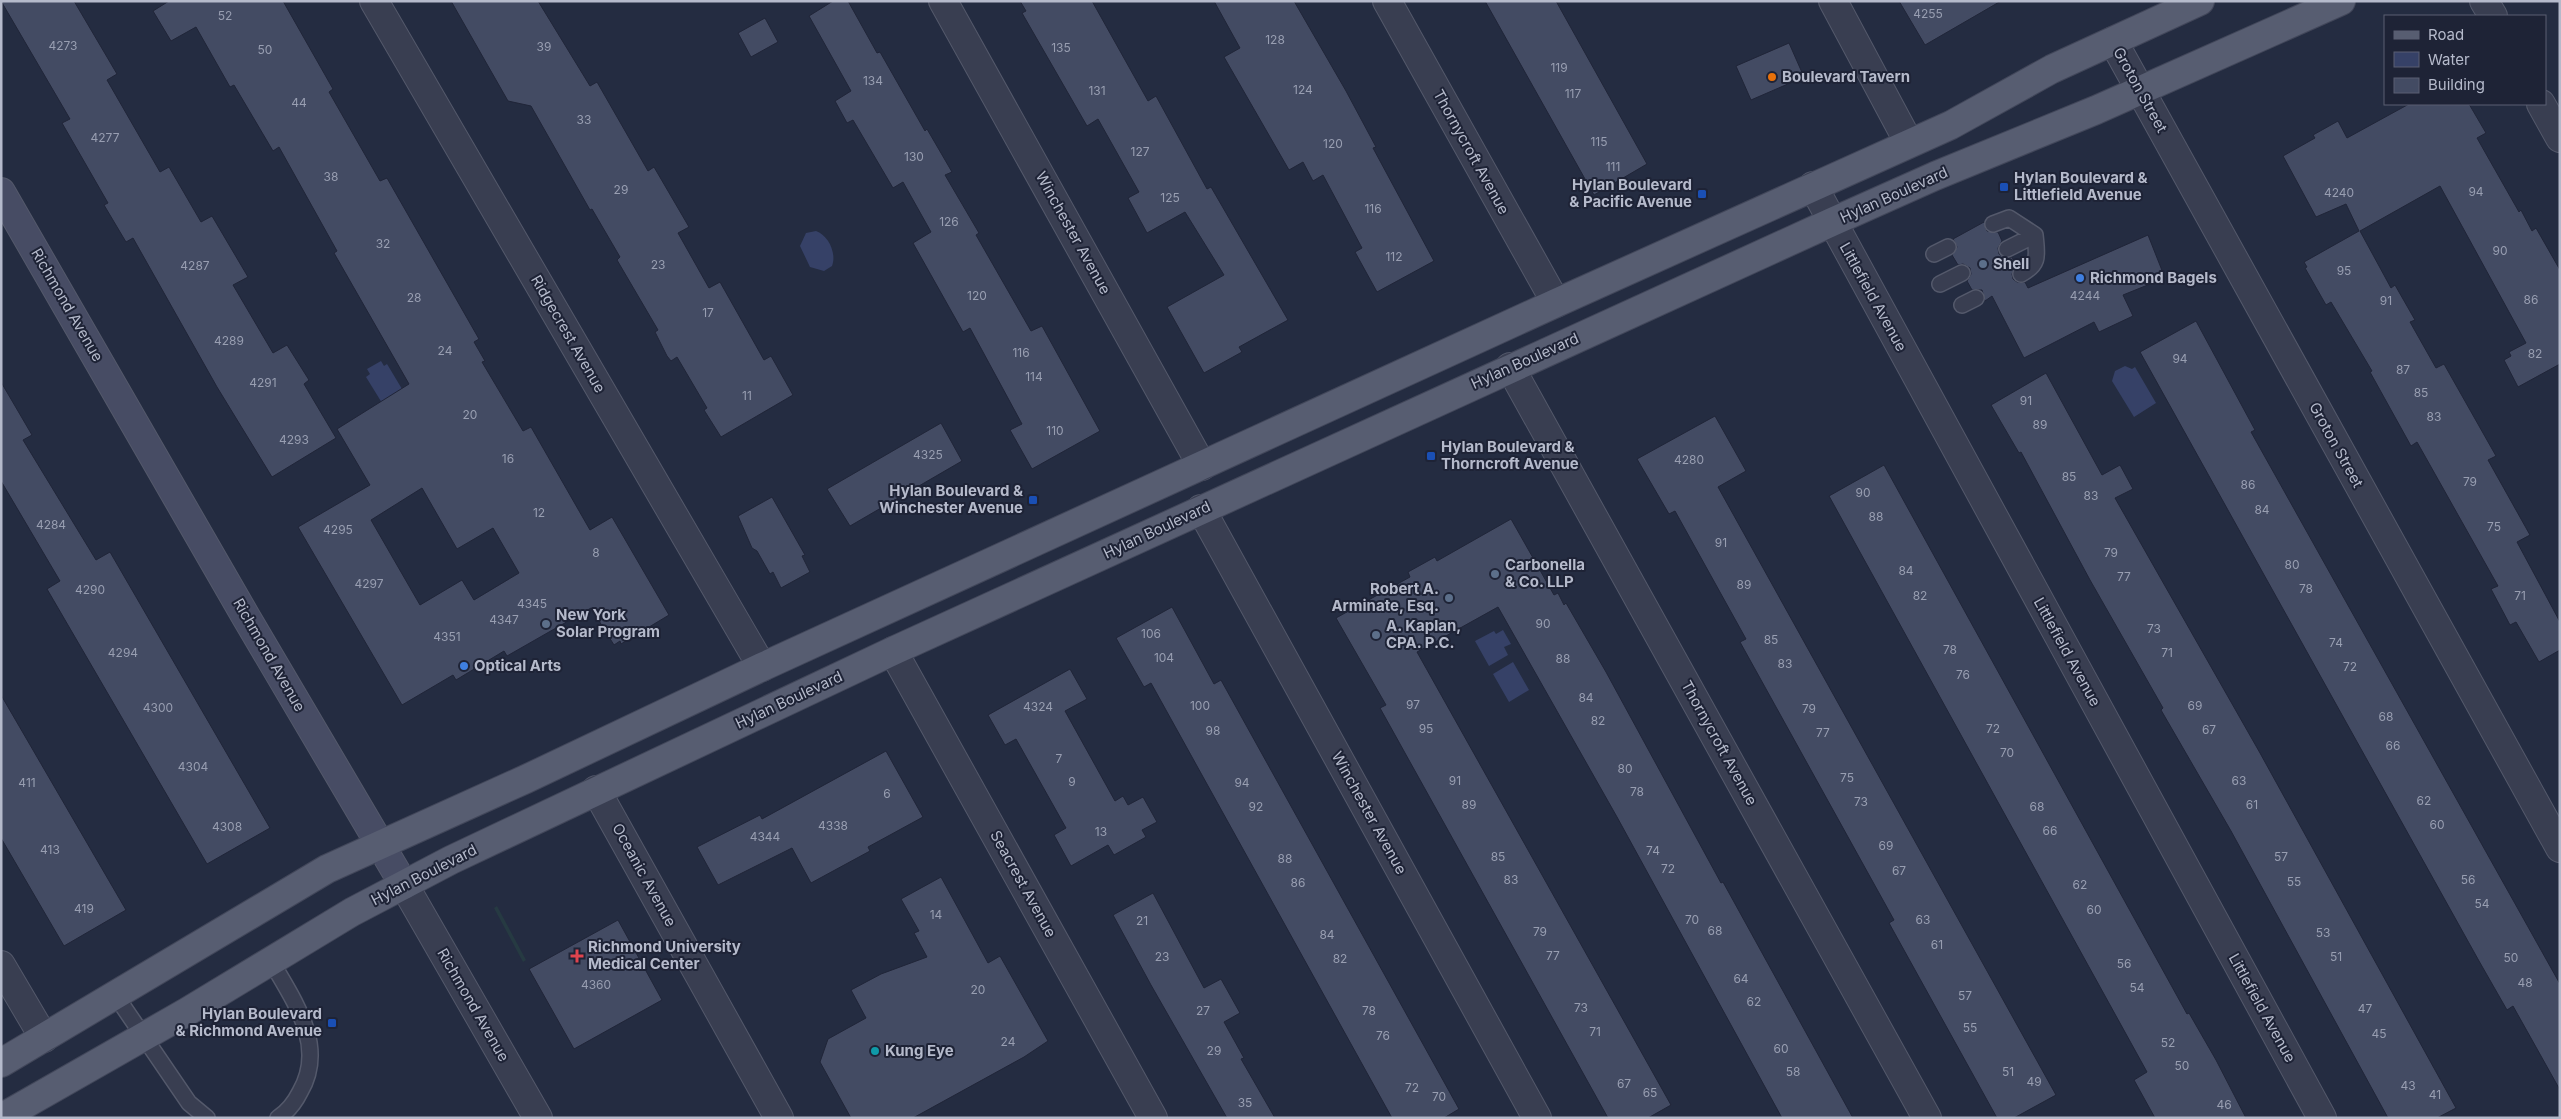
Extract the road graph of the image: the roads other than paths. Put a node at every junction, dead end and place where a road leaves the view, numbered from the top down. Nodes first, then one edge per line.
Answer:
1 (374, 1) edge
2 (943, 1) edge
3 (1387, 1) edge
4 (1833, 1) edge
5 (2200, 1) edge
6 (2341, 1) edge
7 (2484, 1) edge
8 (2492, 15) edge
9 (2113, 41) junction
10 (2141, 91) junction
11 (2542, 105) edge
12 (2560, 138) edge
13 (1909, 144) junction
14 (1814, 186) junction
15 (1, 192) edge
16 (1832, 222) junction
17 (1993, 224) dead end
18 (2035, 235) junction
19 (2007, 249) dead end
20 (1962, 272) dead end
21 (2021, 274) dead end
22 (1940, 284) dead end
23 (1976, 298) dead end
24 (1556, 303) junction
25 (1962, 305) dead end
26 (1510, 367) junction
27 (1202, 466) junction
28 (1201, 509) junction
29 (893, 651) junction
30 (762, 667) junction
31 (596, 790) junction
32 (380, 845) junction
33 (2560, 848) edge
34 (404, 885) junction
35 (272, 961) junction
36 (1, 965) edge
37 (116, 996) junction
38 (144, 1037) junction
39 (44, 1038) junction
40 (1, 1063) edge
41 (1, 1118) edge
42 (207, 1118) edge
43 (278, 1118) edge
44 (538, 1118) edge
45 (779, 1118) edge
46 (1153, 1118) edge
47 (1537, 1118) edge
48 (1927, 1118) edge
49 (2322, 1118) edge

1 - 30 street, Ridgecrest Avenue
2 - 27 street, Winchester Avenue
3 - 24 street, Thornycroft Avenue
4 - 13 street
5 - 9 main road
6 - 10 main road, Hylan Boulevard
7 - 8 street
9 - 10 street, Groton Street
9 - 13 main road
10 - 16 main road, Hylan Boulevard
10 - 33 street, Groton Street
11 - 12 street
13 - 14 main road
14 - 16 street, Littlefield Avenue
14 - 24 main road
15 - 32 main road, Richmond Avenue
16 - 26 main road, Hylan Boulevard
16 - 49 street, Littlefield Avenue
17 - 18 lane
18 - 19 lane
18 - 21 lane
20 - 22 lane
23 - 25 lane
24 - 27 main road
26 - 28 main road, Hylan Boulevard
26 - 48 street, Thornycroft Avenue
27 - 30 main road
28 - 29 main road, Hylan Boulevard
28 - 47 street, Winchester Avenue
29 - 31 main road, Hylan Boulevard
29 - 46 street, Seacrest Avenue
30 - 32 main road
31 - 34 main road, Hylan Boulevard
31 - 45 street, Oceanic Avenue
32 - 34 main road, Richmond Avenue
32 - 37 main road
34 - 35 main road, Hylan Boulevard
34 - 44 street, Richmond Avenue
35 - 38 main road, Hylan Boulevard
35 - 43 lane
36 - 39 street
37 - 38 lane
37 - 39 main road
38 - 41 main road, Hylan Boulevard
38 - 42 lane
39 - 40 main road

